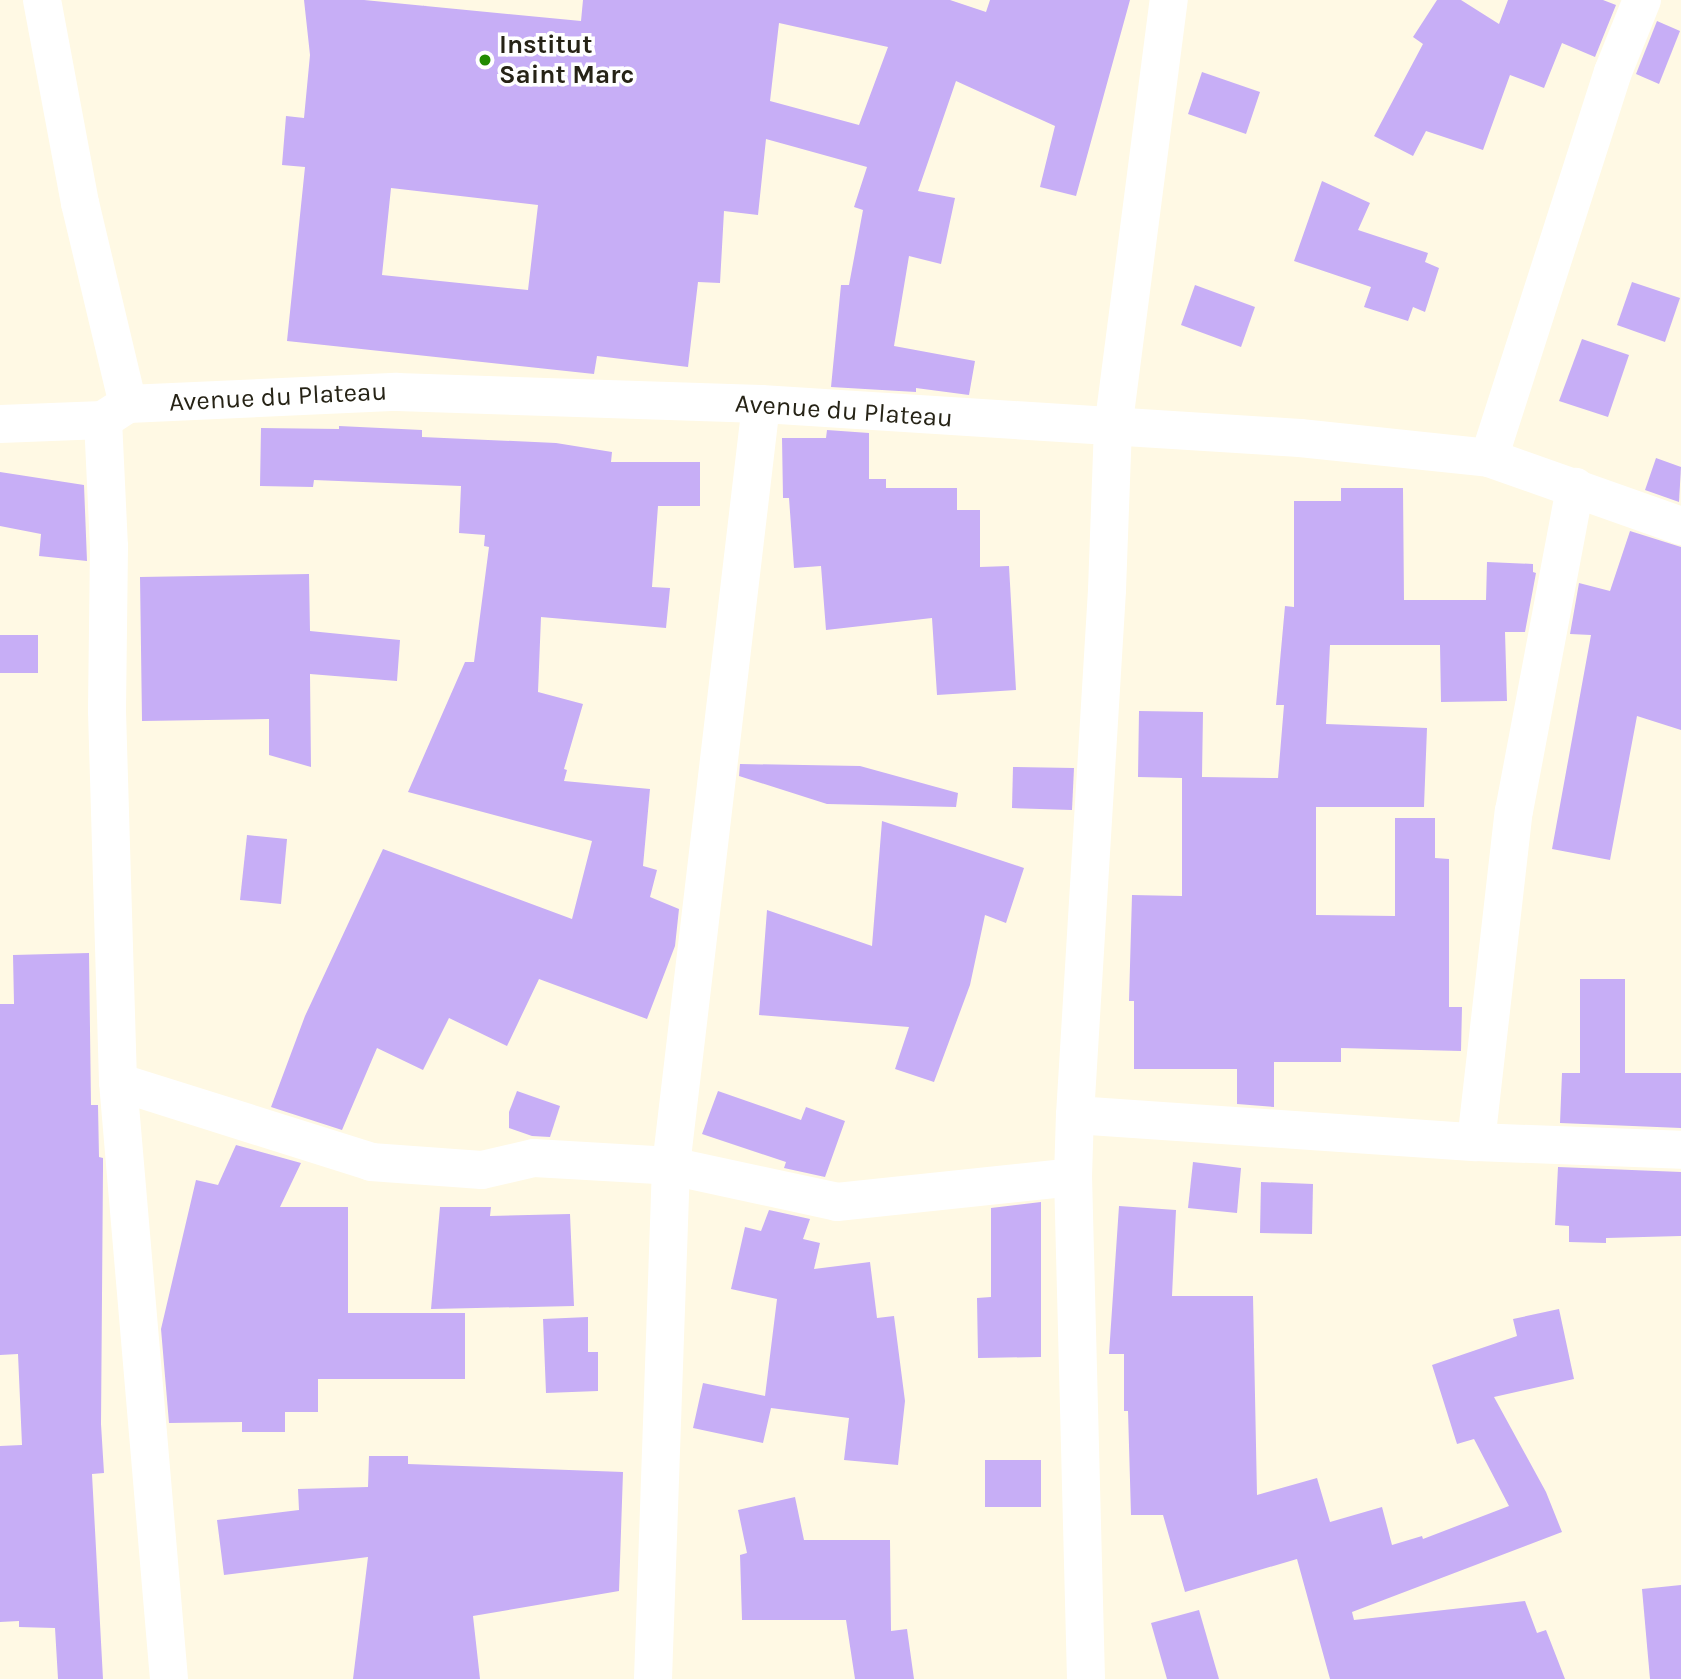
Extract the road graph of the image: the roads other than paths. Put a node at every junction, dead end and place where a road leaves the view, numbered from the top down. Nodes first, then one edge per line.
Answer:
1 (42, 0) edge
2 (1169, 0) edge
3 (1642, 0) edge
4 (761, 404) junction
5 (116, 412) junction
6 (0, 424) edge
7 (1113, 429) junction
8 (1489, 458) junction
9 (1575, 487) junction
10 (1681, 526) edge
11 (118, 1082) junction
12 (1075, 1115) junction
13 (1476, 1142) junction
14 (1681, 1150) edge
15 (671, 1166) junction
16 (1073, 1177) junction
17 (169, 1679) edge
18 (653, 1679) edge
19 (1086, 1679) edge

1 - 5 street
2 - 7 street
3 - 8 street
4 - 5 street, Avenue du Plateau
4 - 7 street, Avenue du Plateau
4 - 15 street
5 - 6 street, Avenue du Plateau
5 - 11 street
7 - 8 street, Avenue du Plateau
7 - 12 street
8 - 9 street, Avenue du Plateau
9 - 10 street, Avenue du Plateau
9 - 13 street
11 - 15 street
11 - 17 street
12 - 13 street
12 - 16 street
13 - 14 street
15 - 16 street
15 - 18 street
16 - 19 street

